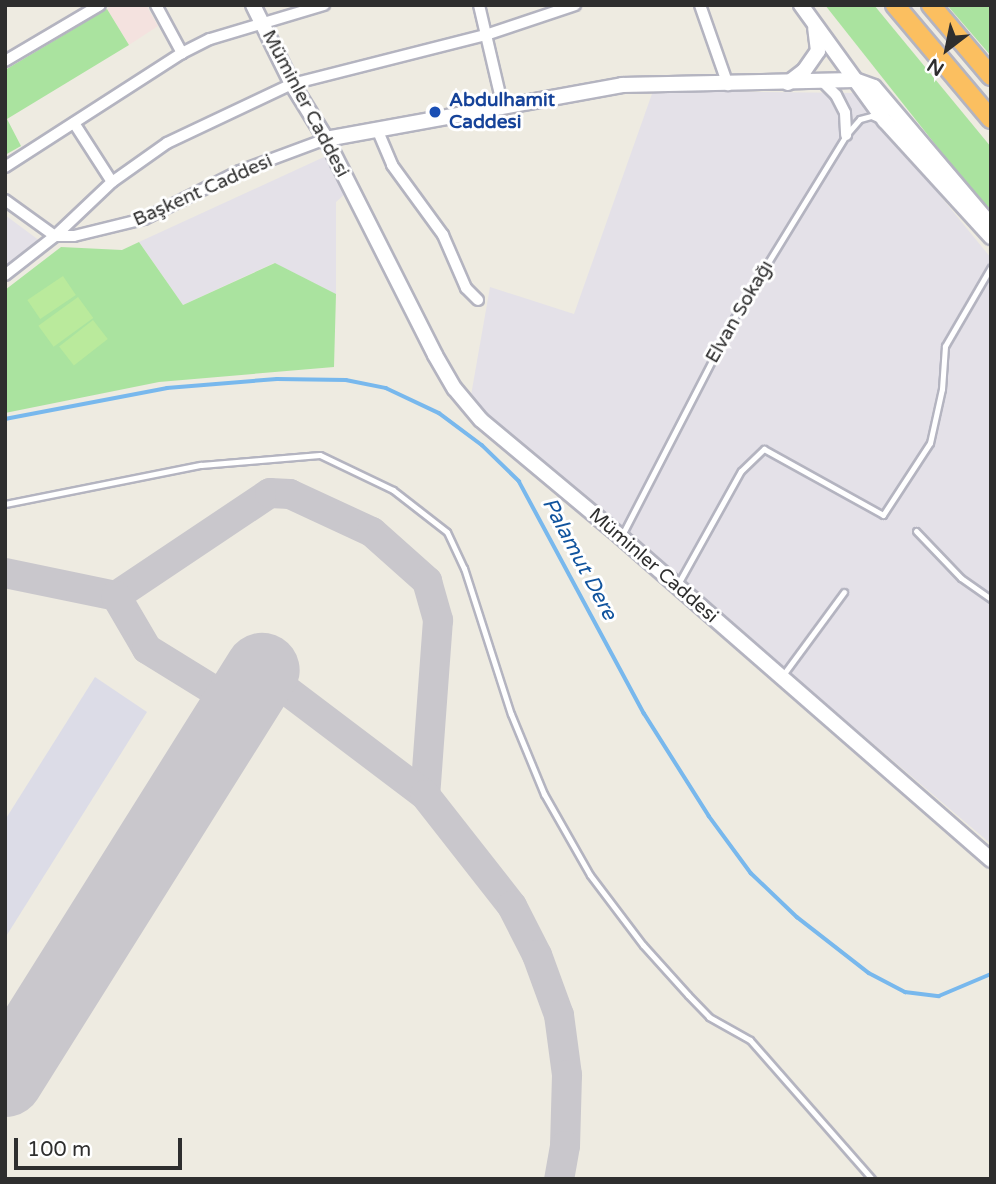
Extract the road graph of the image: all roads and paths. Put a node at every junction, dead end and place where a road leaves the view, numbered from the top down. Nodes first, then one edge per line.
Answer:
1 (100, 5) edge
2 (156, 5) edge
3 (253, 5) edge
4 (324, 5) edge
5 (479, 5) edge
6 (575, 5) edge
7 (700, 5) edge
8 (801, 5) edge
9 (895, 5) edge
10 (931, 5) edge
11 (262, 23) junction
12 (813, 23) junction
13 (486, 35) junction
14 (181, 54) junction
15 (5, 61) edge
16 (991, 76) edge
17 (855, 80) junction
18 (823, 82) junction
19 (787, 83) junction
20 (292, 84) junction
21 (728, 85) junction
22 (503, 107) junction
23 (991, 118) edge
24 (885, 121) junction
25 (74, 123) junction
26 (377, 130) junction
27 (846, 135) junction
28 (326, 139) junction
29 (5, 167) edge
30 (112, 182) junction
31 (5, 200) edge
32 (991, 225) edge
33 (55, 236) junction
34 (991, 237) edge
35 (991, 267) edge
36 (5, 275) edge
37 (478, 300) dead end
38 (5, 503) edge
39 (916, 531) dead end
40 (621, 537) junction
41 (677, 587) junction
42 (844, 592) dead end
43 (991, 599) edge
44 (781, 677) junction
45 (991, 860) edge
46 (866, 1171) junction
47 (860, 1179) edge
48 (873, 1179) edge

1 - 15 street
2 - 14 street
3 - 11 street, Müminler Caddesi
4 - 11 street
5 - 13 street
6 - 13 street
7 - 21 street
8 - 12 street
9 - 23 highway
10 - 16 highway
11 - 14 street
11 - 20 street, Müminler Caddesi
12 - 17 street
12 - 19 street
13 - 20 street
13 - 22 street
14 - 25 street
17 - 18 street
17 - 24 street
17 - 32 street
18 - 19 street
18 - 27 street
19 - 21 street
20 - 28 street, Müminler Caddesi
20 - 30 street
21 - 22 street
22 - 26 street
24 - 27 lane, Elvan Sokağı
24 - 34 street
25 - 29 street
25 - 30 street
26 - 28 street
26 - 37 street
27 - 40 lane, Elvan Sokağı
28 - 33 street, Başkent Caddesi
28 - 40 street, Müminler Caddesi
30 - 33 street
31 - 33 street
33 - 36 street
35 - 41 lane
38 - 46 lane
39 - 43 lane
40 - 41 street, Müminler Caddesi
41 - 44 street, Müminler Caddesi
42 - 44 lane
44 - 45 street, Müminler Caddesi
46 - 47 lane
46 - 48 lane

